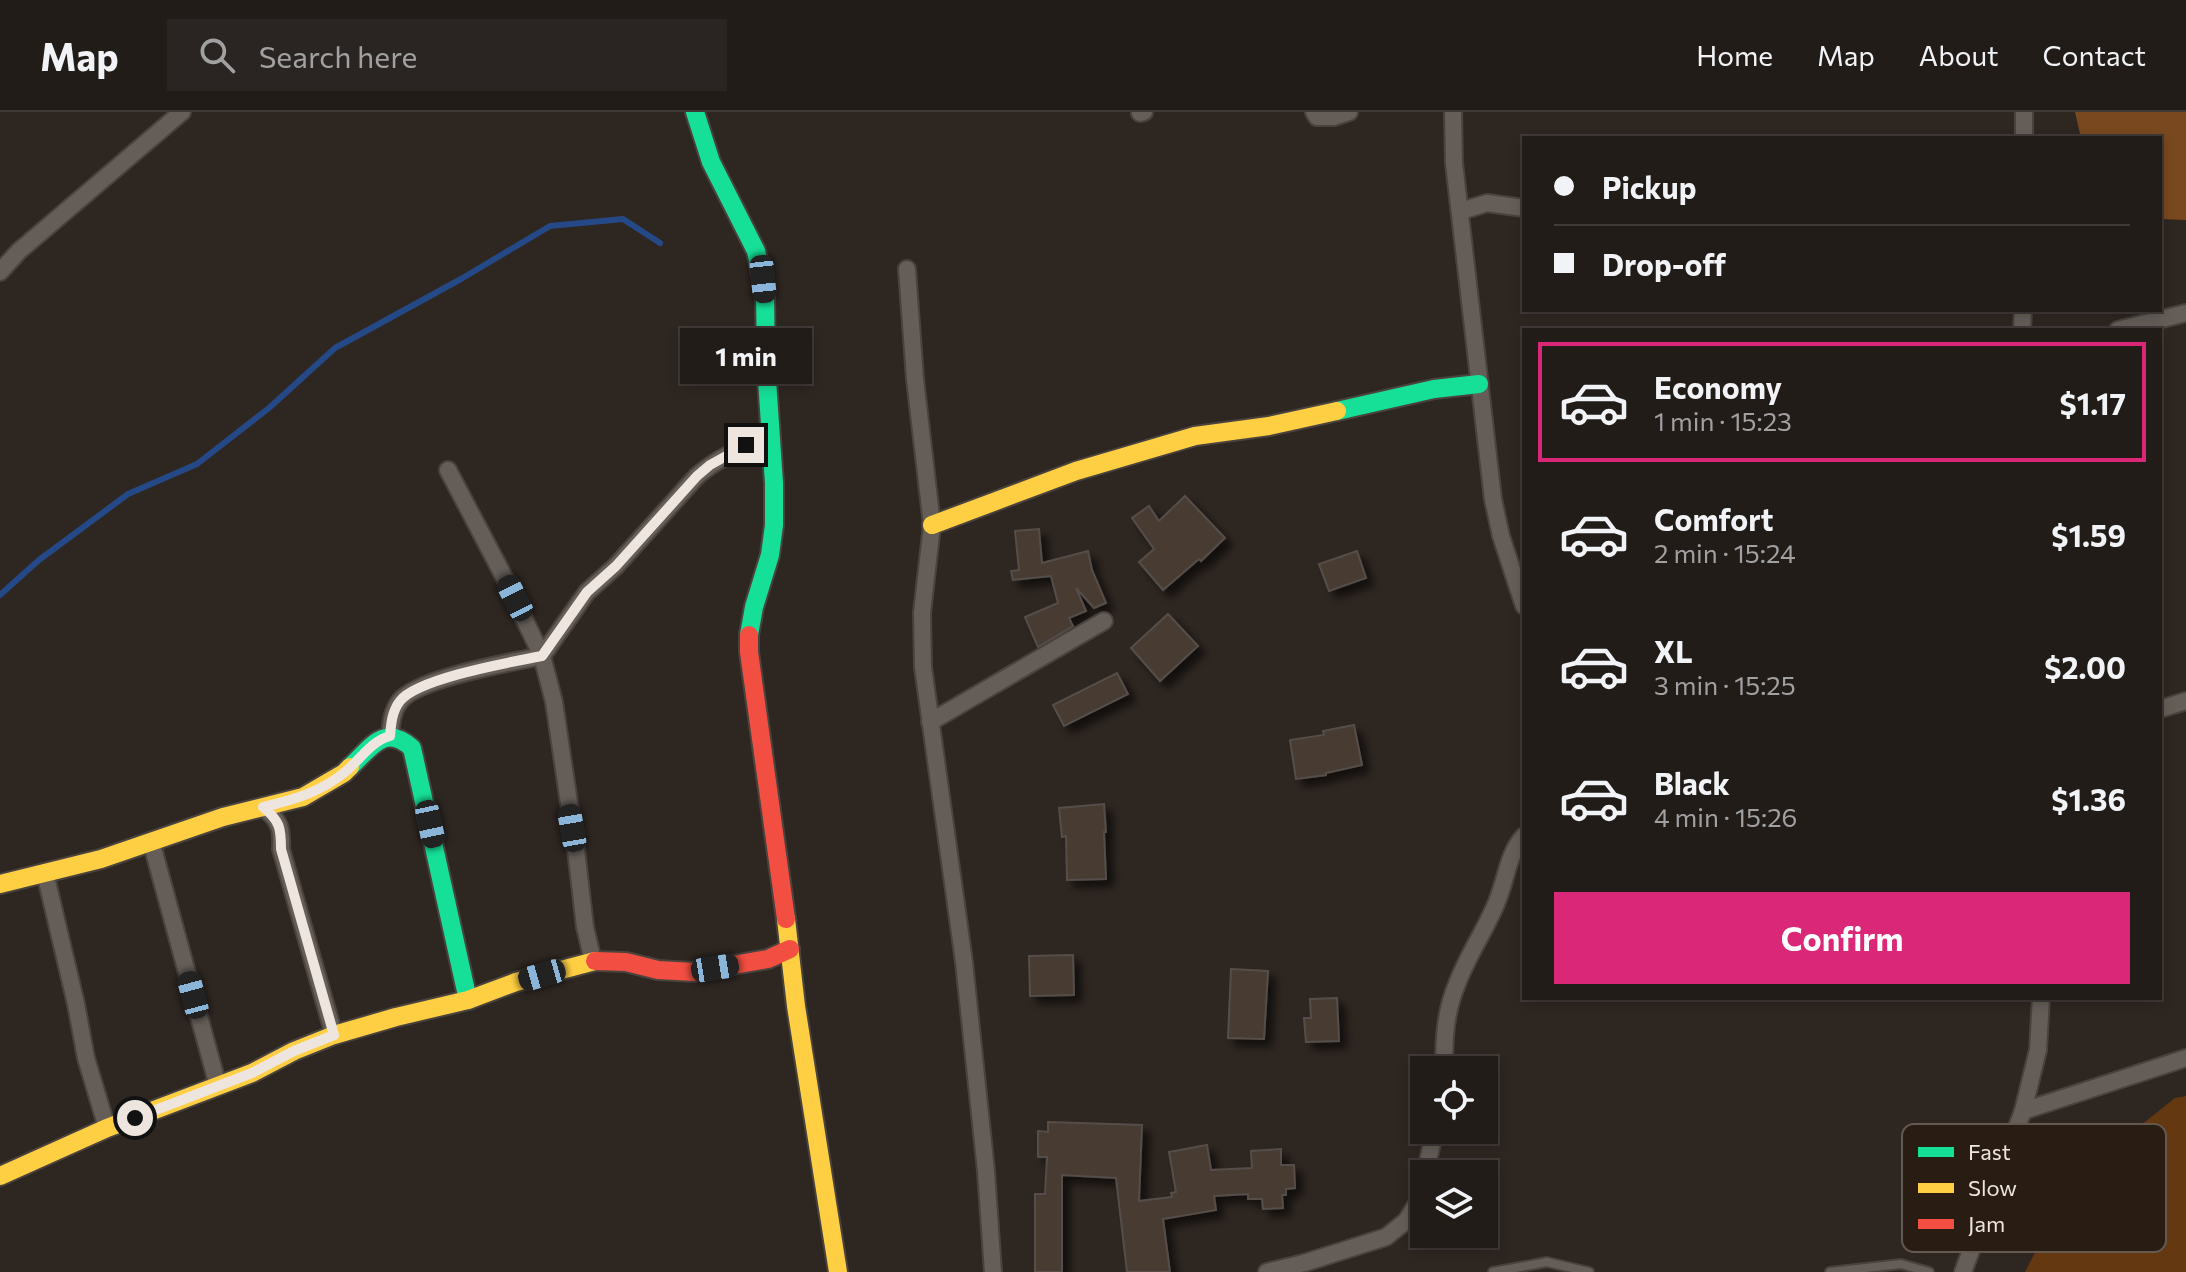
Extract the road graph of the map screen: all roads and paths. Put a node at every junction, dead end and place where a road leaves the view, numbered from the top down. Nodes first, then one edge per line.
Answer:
1 (182, 112) edge
2 (695, 112) edge
3 (1314, 112) edge
4 (1349, 112) edge
5 (1453, 112) edge
6 (2024, 112) edge
7 (2024, 136) edge
8 (1522, 208) edge
9 (1461, 211) junction
10 (907, 269) dead end
11 (0, 272) edge
12 (2186, 313) edge
13 (2126, 328) edge
14 (1479, 384) junction
15 (769, 437) junction
16 (448, 470) dead end
17 (932, 525) junction
18 (1522, 600) edge
19 (1104, 621) dead end
20 (542, 656) junction
21 (2186, 701) edge
22 (2162, 708) edge
23 (930, 722) junction
24 (390, 736) junction
25 (263, 807) junction
26 (1522, 838) edge
27 (151, 841) junction
28 (45, 873) junction
29 (0, 884) edge
30 (790, 949) junction
31 (593, 961) junction
32 (468, 1000) junction
33 (2041, 1000) edge
34 (334, 1035) junction
35 (1444, 1056) edge
36 (2186, 1058) edge
37 (218, 1086) junction
38 (2023, 1111) junction
39 (2018, 1124) edge
40 (107, 1128) junction
41 (0, 1176) edge
42 (1410, 1215) edge
43 (1970, 1252) edge
44 (838, 1272) edge
45 (993, 1272) edge
46 (1267, 1272) edge
47 (1493, 1272) edge
48 (1589, 1272) edge
49 (1830, 1272) edge
50 (1929, 1272) edge
51 (1963, 1272) edge

1 - 11 street
2 - 15 street
3 - 4 street
5 - 9 street
6 - 7 street
8 - 9 street
9 - 14 street
10 - 17 street
12 - 13 street
14 - 17 street
14 - 18 street
15 - 20 street
15 - 30 street
16 - 20 street
17 - 23 street
19 - 23 street
20 - 24 street
20 - 31 street
21 - 22 street
23 - 45 street
24 - 25 street
24 - 32 street
25 - 27 street
25 - 34 street
26 - 35 street
27 - 28 street
27 - 37 street
28 - 29 street
28 - 40 street
30 - 31 street
30 - 44 street
31 - 32 street
32 - 34 street
33 - 38 street
34 - 37 street
36 - 38 street
37 - 40 street
38 - 39 street
40 - 41 street
42 - 46 street
43 - 51 street
47 - 48 lane
49 - 50 lane

